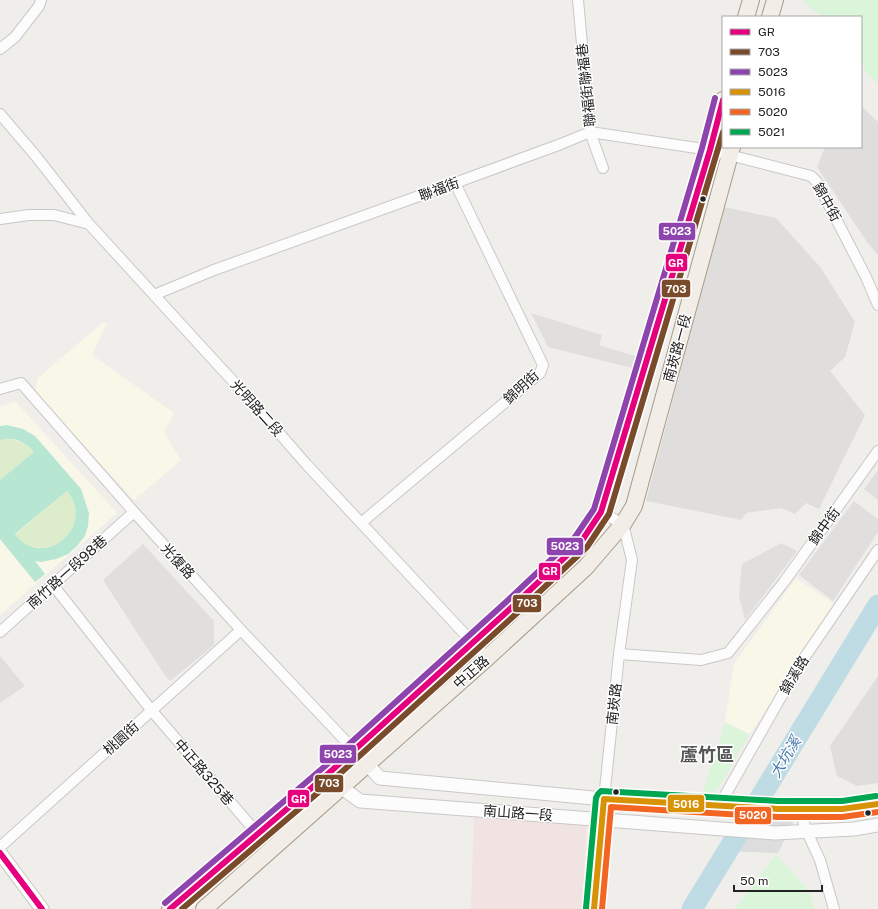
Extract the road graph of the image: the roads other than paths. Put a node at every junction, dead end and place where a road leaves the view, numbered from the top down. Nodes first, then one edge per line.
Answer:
1 (41, 0) edge
2 (578, 0) edge
3 (751, 0) edge
4 (775, 0) edge
5 (746, 16) edge
6 (770, 16) edge
7 (0, 49) edge
8 (722, 104) edge
9 (0, 114) edge
10 (590, 132) junction
11 (710, 150) junction
12 (731, 151) edge
13 (603, 168) dead end
14 (455, 183) junction
15 (0, 219) edge
16 (89, 224) junction
17 (154, 295) junction
18 (878, 305) edge
19 (0, 390) edge
20 (878, 451) edge
21 (134, 512) junction
22 (601, 512) junction
23 (361, 523) junction
24 (623, 524) junction
25 (878, 550) edge
26 (53, 585) junction
27 (242, 630) junction
28 (0, 632) edge
29 (473, 642) junction
30 (619, 654) junction
31 (487, 658) junction
32 (152, 711) junction
33 (354, 750) junction
34 (366, 764) junction
35 (328, 772) junction
36 (341, 787) junction
37 (604, 799) junction
38 (878, 804) edge
39 (719, 806) junction
40 (799, 809) junction
41 (602, 819) junction
42 (878, 825) edge
43 (807, 832) junction
44 (257, 834) junction
45 (0, 847) edge
46 (0, 853) edge
47 (42, 909) edge
48 (170, 909) edge
49 (204, 909) edge
50 (594, 909) edge
51 (834, 909) edge

1 - 7 street
2 - 10 street, 聯福街聯福巷
3 - 5 main road
4 - 6 main road
8 - 11 main road, 南崁路一段
9 - 16 street, 光明路二段
10 - 11 street
10 - 13 street, 聯福街聯福巷
10 - 14 street, 聯福街
11 - 12 street
11 - 22 main road, 南崁路一段
12 - 18 street, 錦中街
12 - 24 main road, 南崁路一段
14 - 17 street, 聯福街
14 - 23 street, 錦明街
15 - 16 street
16 - 17 street, 光明路二段
17 - 23 street, 光明路二段
19 - 21 street, 光復路
20 - 30 street, 錦中街
21 - 26 street, 南竹路一段98巷
21 - 27 street, 光復路
22 - 24 street
22 - 29 main road, 中正路
23 - 29 street, 光明路二段
24 - 30 street, 南崁路
24 - 31 main road, 中正路
25 - 39 street, 錦溪路
26 - 28 street, 南竹路一段98巷
26 - 32 street, 中正路325巷
27 - 32 street, 桃園街
27 - 33 street, 光復路
29 - 31 street, 光明路二段
29 - 33 main road, 中正路
30 - 37 street, 南崁路
31 - 34 main road, 中正路
32 - 44 street, 中正路325巷
32 - 45 street, 桃園街
33 - 34 street, 南山路一段
33 - 35 main road, 中正路
34 - 36 main road, 中正路
34 - 37 street, 南山路一段
35 - 36 street, 南山路一段
35 - 44 main road, 中正路
36 - 41 street, 南山路一段
36 - 49 main road, 中正路
37 - 39 street, 南山路一段
37 - 41 street, 南崁路
38 - 40 street
39 - 40 street, 南山路一段
40 - 43 street
41 - 43 street, 南山路一段
41 - 50 street, 南崁路
42 - 43 street
43 - 51 street
44 - 48 main road, 中正路
46 - 47 street

